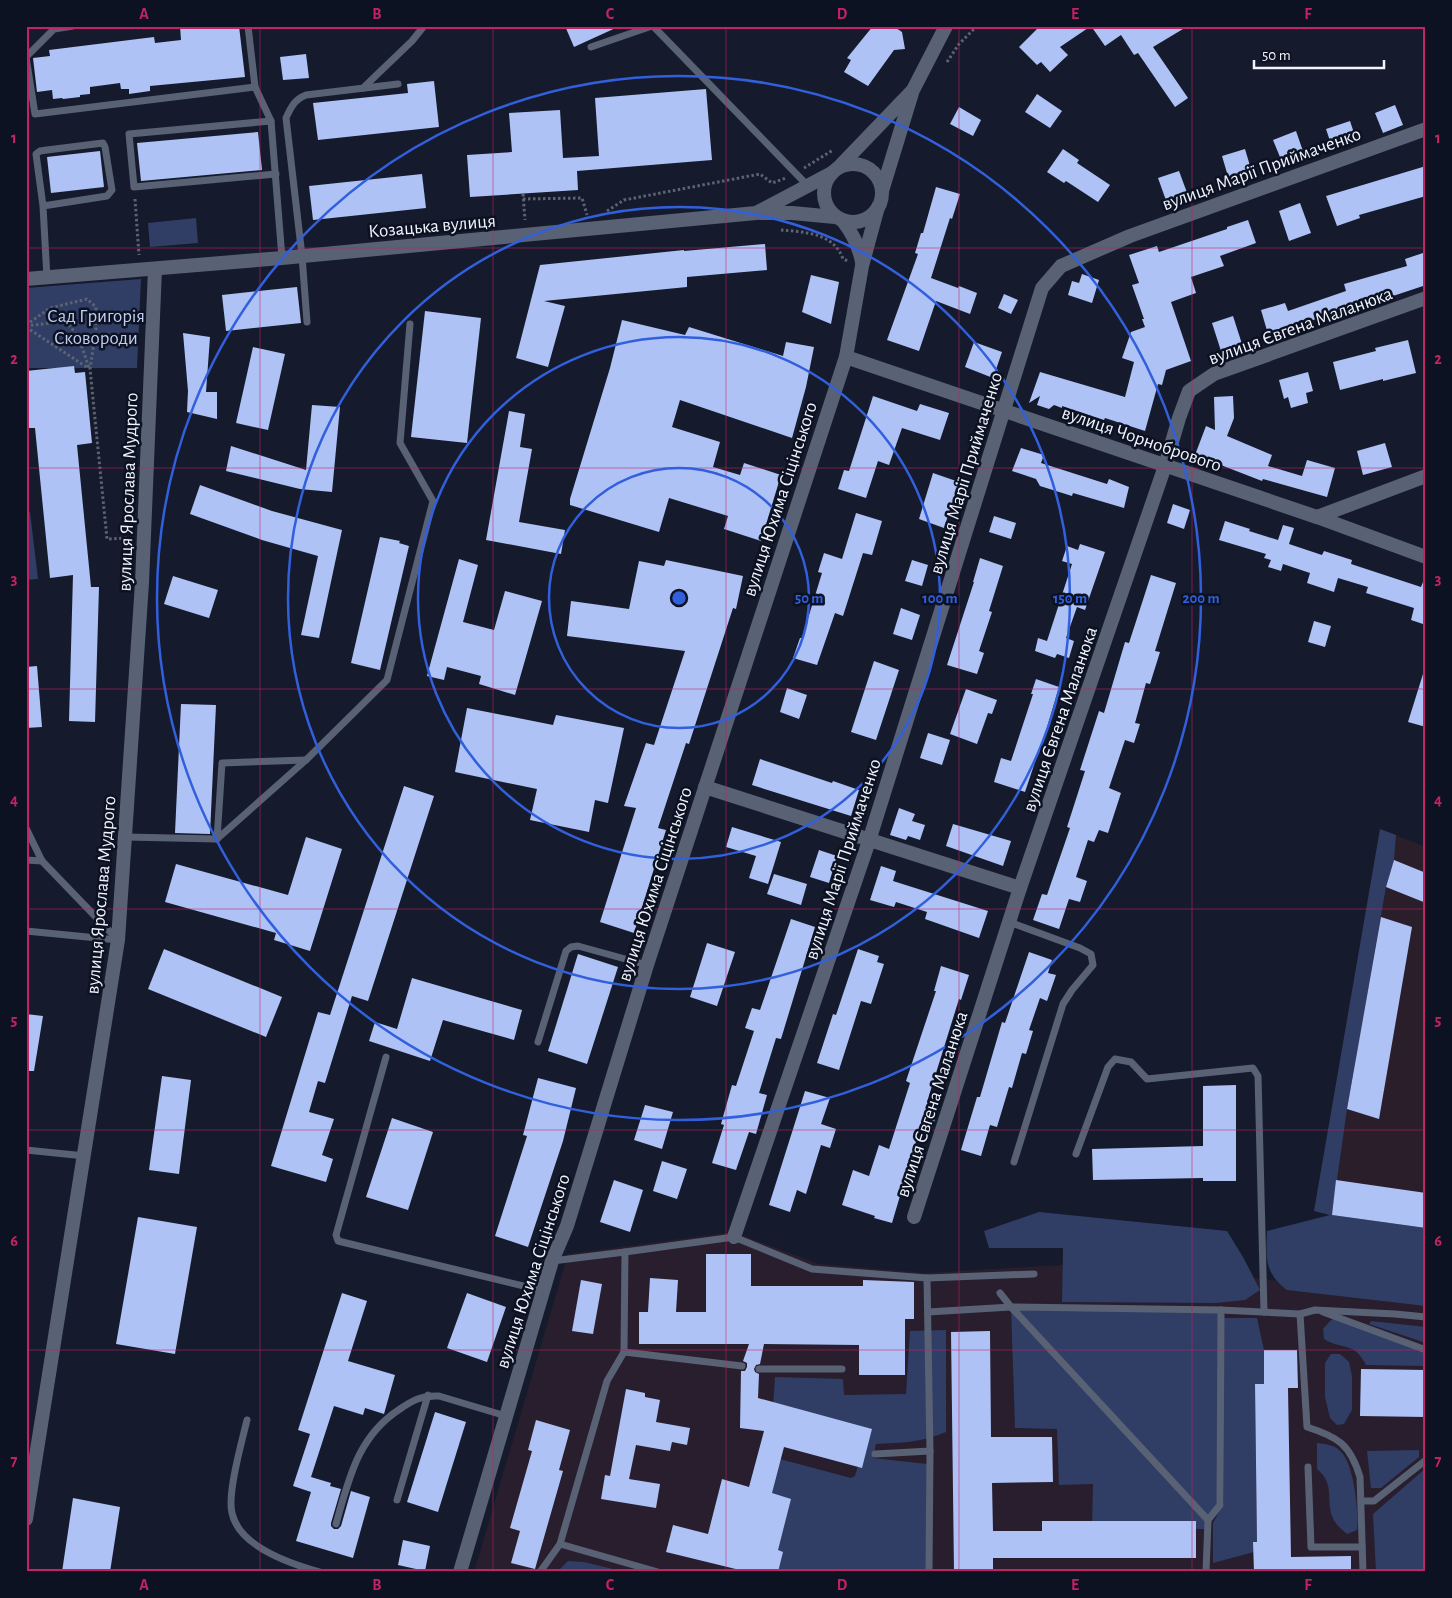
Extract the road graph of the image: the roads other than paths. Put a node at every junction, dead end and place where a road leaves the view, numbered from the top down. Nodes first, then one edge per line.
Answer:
1 (73, 26) edge
2 (248, 26) edge
3 (424, 26) edge
4 (653, 26) edge
5 (946, 26) edge
6 (591, 47) dead end
7 (26, 57) edge
8 (398, 84) dead end
9 (255, 87) junction
10 (363, 88) junction
11 (913, 90) junction
12 (271, 121) junction
13 (1426, 129) edge
14 (835, 170) junction
15 (276, 174) junction
16 (808, 186) junction
17 (882, 191) junction
18 (43, 206) junction
19 (878, 207) junction
20 (756, 213) junction
21 (839, 219) junction
22 (302, 256) junction
23 (282, 258) junction
24 (862, 266) junction
25 (155, 269) junction
26 (47, 278) junction
27 (26, 279) edge
28 (1426, 298) edge
29 (307, 322) dead end
30 (410, 324) dead end
31 (846, 357) junction
32 (1004, 411) junction
33 (1165, 466) junction
34 (1426, 476) edge
35 (1317, 517) junction
36 (1426, 557) edge
37 (306, 760) junction
38 (705, 787) junction
39 (26, 828) edge
40 (126, 837) junction
41 (217, 839) junction
42 (870, 840) junction
43 (26, 860) edge
44 (42, 861) junction
45 (1020, 888) junction
46 (1009, 922) junction
47 (26, 931) edge
48 (118, 940) junction
49 (647, 965) junction
50 (538, 1042) dead end
51 (386, 1057) dead end
52 (26, 1150) edge
53 (1076, 1154) dead end
54 (85, 1156) junction
55 (1014, 1162) dead end
56 (914, 1217) dead end
57 (734, 1237) junction
58 (625, 1252) junction
59 (552, 1261) junction
60 (1034, 1274) dead end
61 (927, 1278) junction
62 (544, 1291) junction
63 (1000, 1292) dead end
64 (1011, 1308) junction
65 (1221, 1310) junction
66 (1315, 1310) junction
67 (928, 1312) junction
68 (1264, 1312) junction
69 (1300, 1314) junction
70 (1426, 1317) edge
71 (1426, 1350) edge
72 (624, 1352) junction
73 (742, 1366) dead end
74 (759, 1369) dead end
75 (842, 1369) dead end
76 (428, 1396) junction
77 (506, 1416) junction
78 (247, 1420) dead end
79 (930, 1451) junction
80 (875, 1454) dead end
81 (1426, 1460) edge
82 (1308, 1467) dead end
83 (397, 1500) dead end
84 (1361, 1501) junction
85 (26, 1519) edge
86 (1208, 1520) junction
87 (336, 1524) dead end
88 (560, 1544) junction
89 (1362, 1547) junction
90 (320, 1572) edge
91 (460, 1572) edge
92 (540, 1572) edge
93 (658, 1572) edge
94 (929, 1572) edge
95 (1206, 1572) edge
96 (1364, 1572) edge

1 - 7 lane
2 - 9 lane
3 - 10 lane
4 - 6 lane
4 - 16 lane
5 - 11 street, Козацька вулиця
7 - 9 lane
8 - 10 lane
9 - 12 lane
10 - 22 lane
11 - 14 street, Козацька вулиця
11 - 17 street
12 - 15 lane
12 - 15 lane
13 - 32 street, вулиця Марії Приймаченко
14 - 16 street, Козацька вулиця
14 - 17 street
14 - 21 street
15 - 23 lane
16 - 20 street, Козацька вулиця
17 - 19 street
18 - 18 lane
18 - 26 lane
19 - 21 street
19 - 24 street, вулиця Юхима Сіцінського
20 - 21 street
20 - 22 street, Козацька вулиця
21 - 24 street
22 - 23 street, Козацька вулиця
22 - 29 lane
23 - 25 street, Козацька вулиця
24 - 31 street, вулиця Юхима Сіцінського
25 - 26 street, Козацька вулиця
25 - 40 street, вулиця Ярослава Мудрого
26 - 27 street, Козацька вулиця
28 - 33 street, вулиця Євгена Маланюка
30 - 37 lane
31 - 32 street, вулиця Чорнобрового
31 - 38 street, вулиця Юхима Сіцінського
32 - 33 street, вулиця Чорнобрового
32 - 42 street, вулиця Марії Приймаченко
33 - 35 street, вулиця Чорнобрового
33 - 45 street, вулиця Євгена Маланюка
34 - 35 street
35 - 36 street, вулиця Чорнобрового
37 - 41 lane
37 - 41 lane
38 - 42 street
38 - 49 street, вулиця Юхима Сіцінського
39 - 44 lane
40 - 41 lane
40 - 48 street, вулиця Ярослава Мудрого
42 - 45 street
42 - 57 street, вулиця Марії Приймаченко
43 - 44 lane
44 - 48 lane
45 - 46 street, вулиця Євгена Маланюка
46 - 55 lane
46 - 56 street, вулиця Євгена Маланюка
47 - 48 lane
48 - 54 street, вулиця Ярослава Мудрого
49 - 50 lane
49 - 59 street, вулиця Юхима Сіцінського
51 - 62 lane
52 - 54 lane
53 - 68 lane
54 - 85 street, вулиця Ярослава Мудрого
57 - 58 lane
57 - 61 lane
58 - 59 lane
58 - 72 lane
59 - 62 street, вулиця Юхима Сіцінського
60 - 61 lane
61 - 67 lane
62 - 77 street, вулиця Юхима Сіцінського
63 - 64 lane
64 - 65 lane
64 - 67 lane
64 - 86 lane
65 - 68 lane
65 - 86 lane
66 - 69 lane
66 - 70 lane
66 - 71 lane
67 - 79 lane
68 - 69 lane
69 - 84 lane
72 - 73 lane
72 - 88 lane
74 - 75 lane
76 - 77 lane
76 - 83 lane
76 - 87 lane
77 - 91 street, вулиця Юхима Сіцінського
78 - 90 lane
79 - 80 lane
79 - 94 lane
81 - 84 lane
82 - 89 lane
84 - 89 lane
86 - 95 lane
88 - 92 lane
88 - 93 lane
89 - 96 lane

